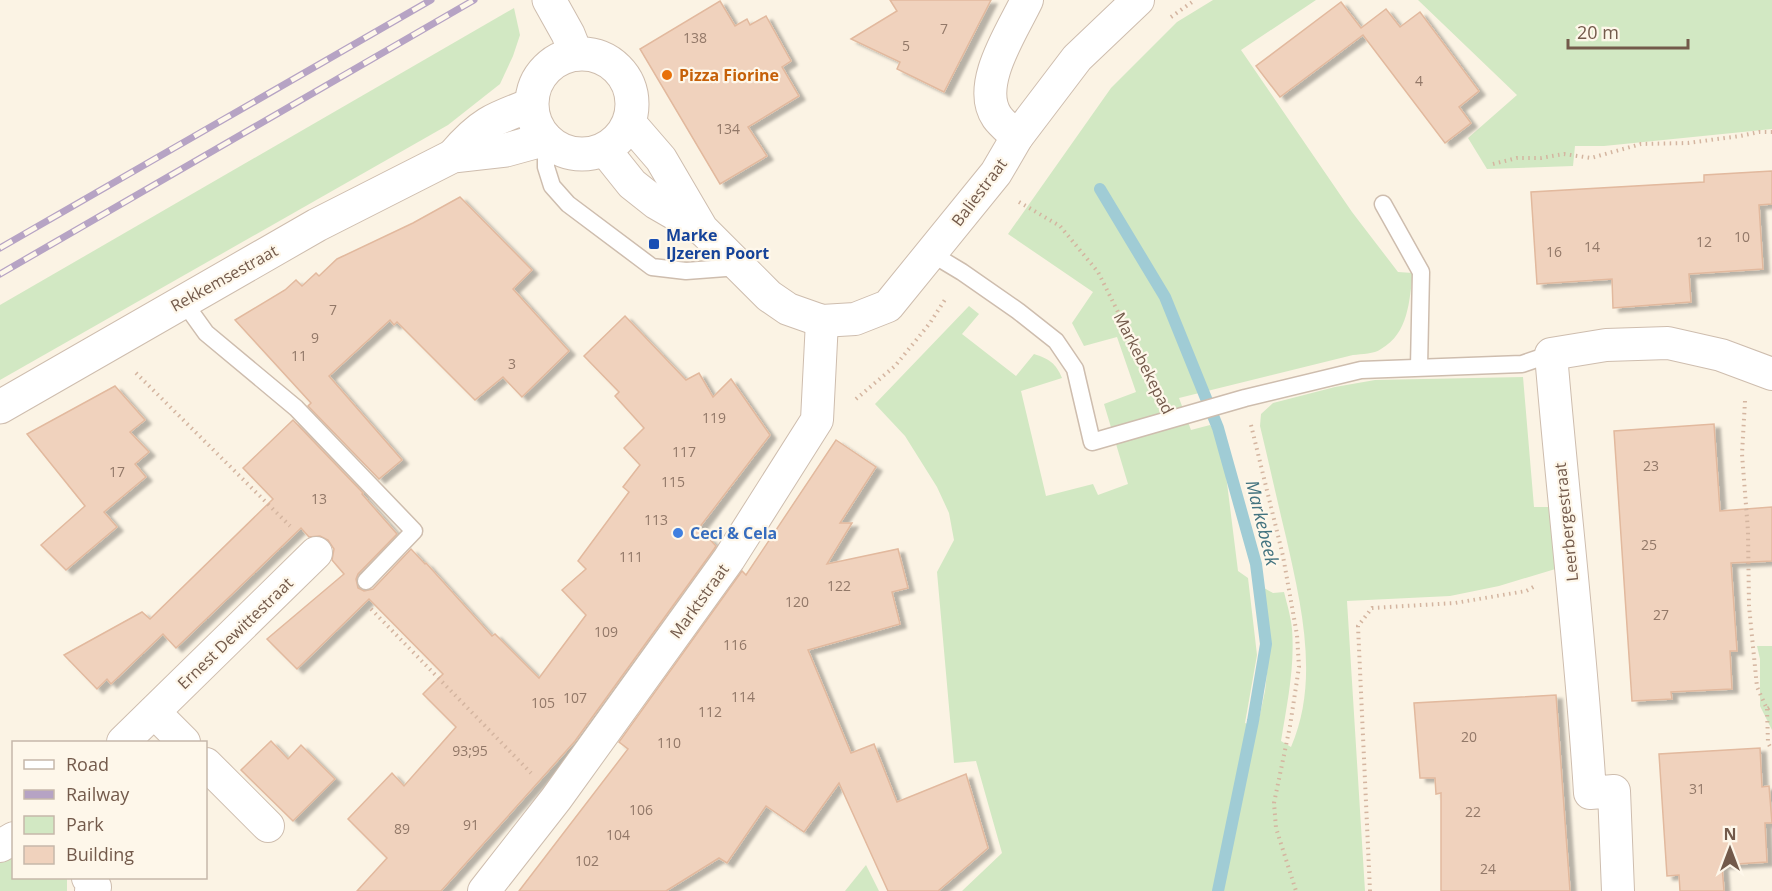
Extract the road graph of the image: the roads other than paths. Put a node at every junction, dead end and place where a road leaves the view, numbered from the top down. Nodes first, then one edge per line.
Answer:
1 (549, 0) edge
2 (1028, 0) edge
3 (1138, 0) edge
4 (576, 54) junction
5 (531, 105) junction
6 (629, 122) junction
7 (1017, 137) junction
8 (546, 139) junction
9 (604, 149) junction
10 (453, 156) junction
11 (1383, 204) dead end
12 (702, 230) junction
13 (932, 254) junction
14 (739, 267) junction
15 (183, 301) junction
16 (822, 321) junction
17 (1551, 354) junction
18 (1419, 367) junction
19 (1763, 370) edge
20 (0, 407) edge
21 (316, 553) dead end
22 (366, 581) dead end
23 (154, 712) junction
24 (124, 741) edge
25 (183, 741) edge
26 (207, 765) edge
27 (268, 826) dead end
28 (89, 879) edge
29 (91, 891) edge
30 (484, 891) edge
31 (1618, 891) edge

1 - 4 street
2 - 7 street
3 - 7 street, Baliestraat
4 - 5 street
4 - 6 street
5 - 8 street
5 - 10 street, Rekkemsestraat
6 - 9 street
6 - 12 street
7 - 13 street, Baliestraat
8 - 9 street
8 - 10 street, Rekkemsestraat
8 - 14 lane
9 - 12 street
10 - 15 street, Rekkemsestraat
11 - 18 lane
12 - 14 street
13 - 16 street, Baliestraat
13 - 18 lane, Markebekepad
14 - 16 street
15 - 20 street, Rekkemsestraat
15 - 22 lane
16 - 30 street, Marktstraat
17 - 18 lane, Markebekepad
17 - 19 street
17 - 31 street, Leerbergestraat
21 - 23 street, Ernest Dewittestraat
23 - 24 street, Ernest Dewittestraat
23 - 25 street
26 - 27 street
28 - 29 street

